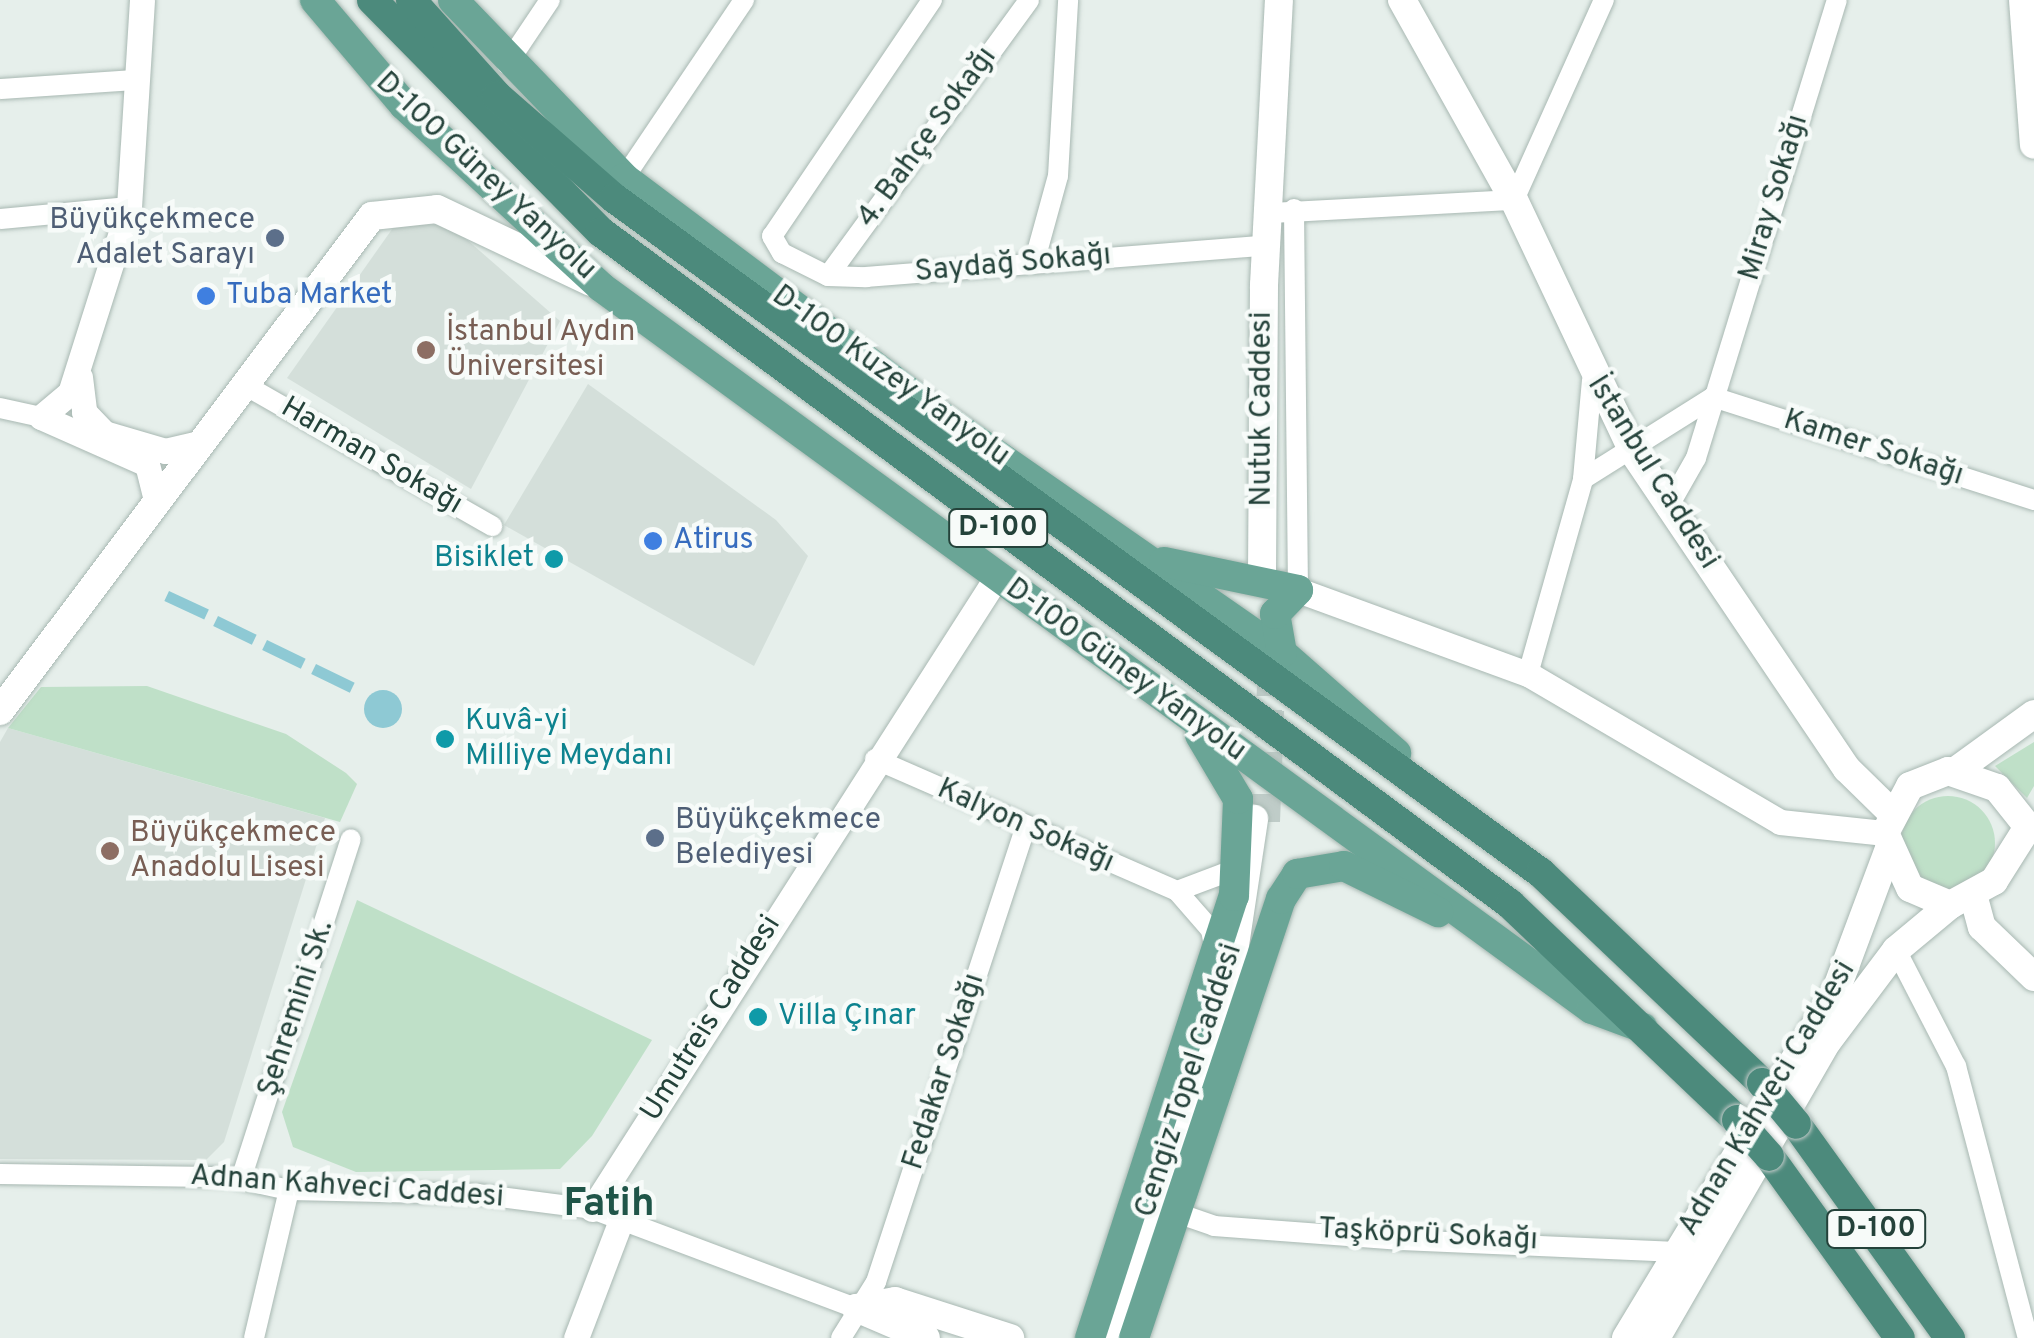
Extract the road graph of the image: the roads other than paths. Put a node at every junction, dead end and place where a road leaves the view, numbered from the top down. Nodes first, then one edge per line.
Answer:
1 (142, 0) edge
2 (315, 0) edge
3 (372, 0) edge
4 (412, 0) edge
5 (453, 0) edge
6 (550, 0) edge
7 (744, 0) edge
8 (932, 0) edge
9 (1029, 0) edge
10 (1068, 0) edge
11 (1279, 0) edge
12 (1402, 0) edge
13 (1604, 0) edge
14 (1837, 0) edge
15 (2023, 0) edge
16 (507, 64) junction
17 (136, 80) junction
18 (0, 90) edge
19 (2034, 145) edge
20 (624, 178) junction
21 (1514, 200) junction
22 (128, 207) junction
23 (1283, 211) junction
24 (0, 218) edge
25 (1269, 245) junction
26 (1034, 263) junction
27 (828, 276) junction
28 (601, 287) junction
29 (80, 367) junction
30 (1592, 380) junction
31 (250, 388) junction
32 (1713, 397) junction
33 (0, 408) edge
34 (41, 418) junction
35 (196, 444) junction
36 (1633, 452) junction
37 (1583, 478) junction
38 (155, 496) junction
39 (2034, 500) edge
40 (1668, 509) junction
41 (492, 526) dead end
42 (1138, 554) junction
43 (1268, 571) dead end
44 (996, 578) junction
45 (1298, 590) junction
46 (1282, 653) junction
47 (1528, 674) junction
48 (8, 684) edge
49 (0, 711) edge
50 (2034, 714) edge
51 (1187, 715) junction
52 (875, 759) junction
53 (1954, 772) junction
54 (2030, 825) edge
55 (1888, 831) junction
56 (1024, 832) junction
57 (351, 839) dead end
58 (1238, 868) junction
59 (1541, 873) junction
60 (1177, 892) junction
61 (1962, 902) junction
62 (1489, 932) junction
63 (1896, 950) junction
64 (1217, 961) junction
65 (2034, 978) edge
66 (1648, 1030) junction
67 (0, 1174) edge
68 (241, 1180) junction
69 (289, 1190) junction
70 (592, 1209) junction
71 (1180, 1214) junction
72 (622, 1220) junction
73 (1678, 1252) junction
74 (856, 1308) junction
75 (254, 1338) edge
76 (576, 1338) edge
77 (841, 1338) edge
78 (926, 1338) edge
79 (1010, 1338) edge
80 (1090, 1338) edge
81 (1104, 1338) edge
82 (1116, 1338) edge
83 (1134, 1338) edge
84 (1626, 1338) edge
85 (1656, 1338) edge
86 (1900, 1338) edge
87 (1950, 1338) edge
88 (2028, 1338) edge

1 - 17 street
2 - 28 main road, D-100 Güney Yanyolu
3 - 66 highway, D-100
4 - 59 highway, D-100
5 - 16 main road, D-100 Kuzey Yanyolu
6 - 16 street
7 - 20 street
8 - 27 street
9 - 27 street, 4. Bahçe Sokağı
10 - 26 street
11 - 23 main road, Nutuk Caddesi
12 - 21 main road, İstanbul Caddesi
13 - 21 street
14 - 32 street, Miray Sokağı
15 - 19 main road
16 - 20 main road, D-100 Kuzey Yanyolu
17 - 18 street
17 - 22 street
20 - 42 main road, D-100 Kuzey Yanyolu
21 - 23 street
21 - 30 main road, İstanbul Caddesi
22 - 24 street
22 - 29 street
23 - 25 main road, Nutuk Caddesi
23 - 45 street
25 - 26 street, Saydağ Sokağı
25 - 43 main road, Nutuk Caddesi
26 - 27 street, Saydağ Sokağı
28 - 31 main road
28 - 44 main road, D-100 Güney Yanyolu
29 - 34 street
29 - 35 street
30 - 36 main road, İstanbul Caddesi
30 - 37 street
31 - 35 main road
31 - 41 street, Harman Sokağı
32 - 36 street
32 - 39 street, Kamer Sokağı
32 - 40 street, Miray Sokağı
33 - 34 street
34 - 38 street
35 - 38 main road
36 - 37 street
36 - 40 main road, İstanbul Caddesi
37 - 47 street
38 - 48 main road
40 - 55 main road, İstanbul Caddesi
42 - 45 main road
42 - 46 main road, D-100 Kuzey Yanyolu
44 - 51 main road, D-100 Güney Yanyolu
44 - 52 street, Umutreis Caddesi
45 - 46 main road
45 - 47 street
46 - 59 main road, D-100 Kuzey Yanyolu
47 - 55 street
48 - 49 main road
50 - 53 main road
51 - 58 main road
51 - 62 main road, D-100 Güney Yanyolu
52 - 56 street, Kalyon Sokağı
52 - 70 street, Umutreis Caddesi
53 - 54 main road
53 - 55 main road
54 - 61 main road
55 - 61 main road
55 - 73 main road, Adnan Kahveci Caddesi
56 - 60 street, Kalyon Sokağı
56 - 74 street, Fedakar Sokağı
57 - 68 street, Şehremini Sk.
58 - 60 street
58 - 64 main road
59 - 87 highway, D-100, bridge
60 - 64 street, Kalyon Sokağı
61 - 63 main road, Adnan Kahveci Caddesi
61 - 65 main road
62 - 66 main road, D-100 Güney Yanyolu
62 - 71 main road
63 - 85 main road, Adnan Kahveci Caddesi
63 - 88 street
64 - 80 main road
66 - 86 highway, D-100, bridge
67 - 68 street, Adnan Kahveci Caddesi
68 - 69 street, Adnan Kahveci Caddesi
69 - 70 street, Adnan Kahveci Caddesi
69 - 75 street
70 - 72 street, Adnan Kahveci Caddesi
71 - 73 street, Taşköprü Sokağı
71 - 83 main road
72 - 74 street, Adnan Kahveci Caddesi
72 - 76 street
73 - 84 main road, Adnan Kahveci Caddesi
74 - 77 street, Fedakar Sokağı
74 - 78 main road, Adnan Kahveci Caddesi
74 - 79 main road, Adnan Kahveci Caddesi
81 - 82 main road, Cengiz Topel Caddesi

